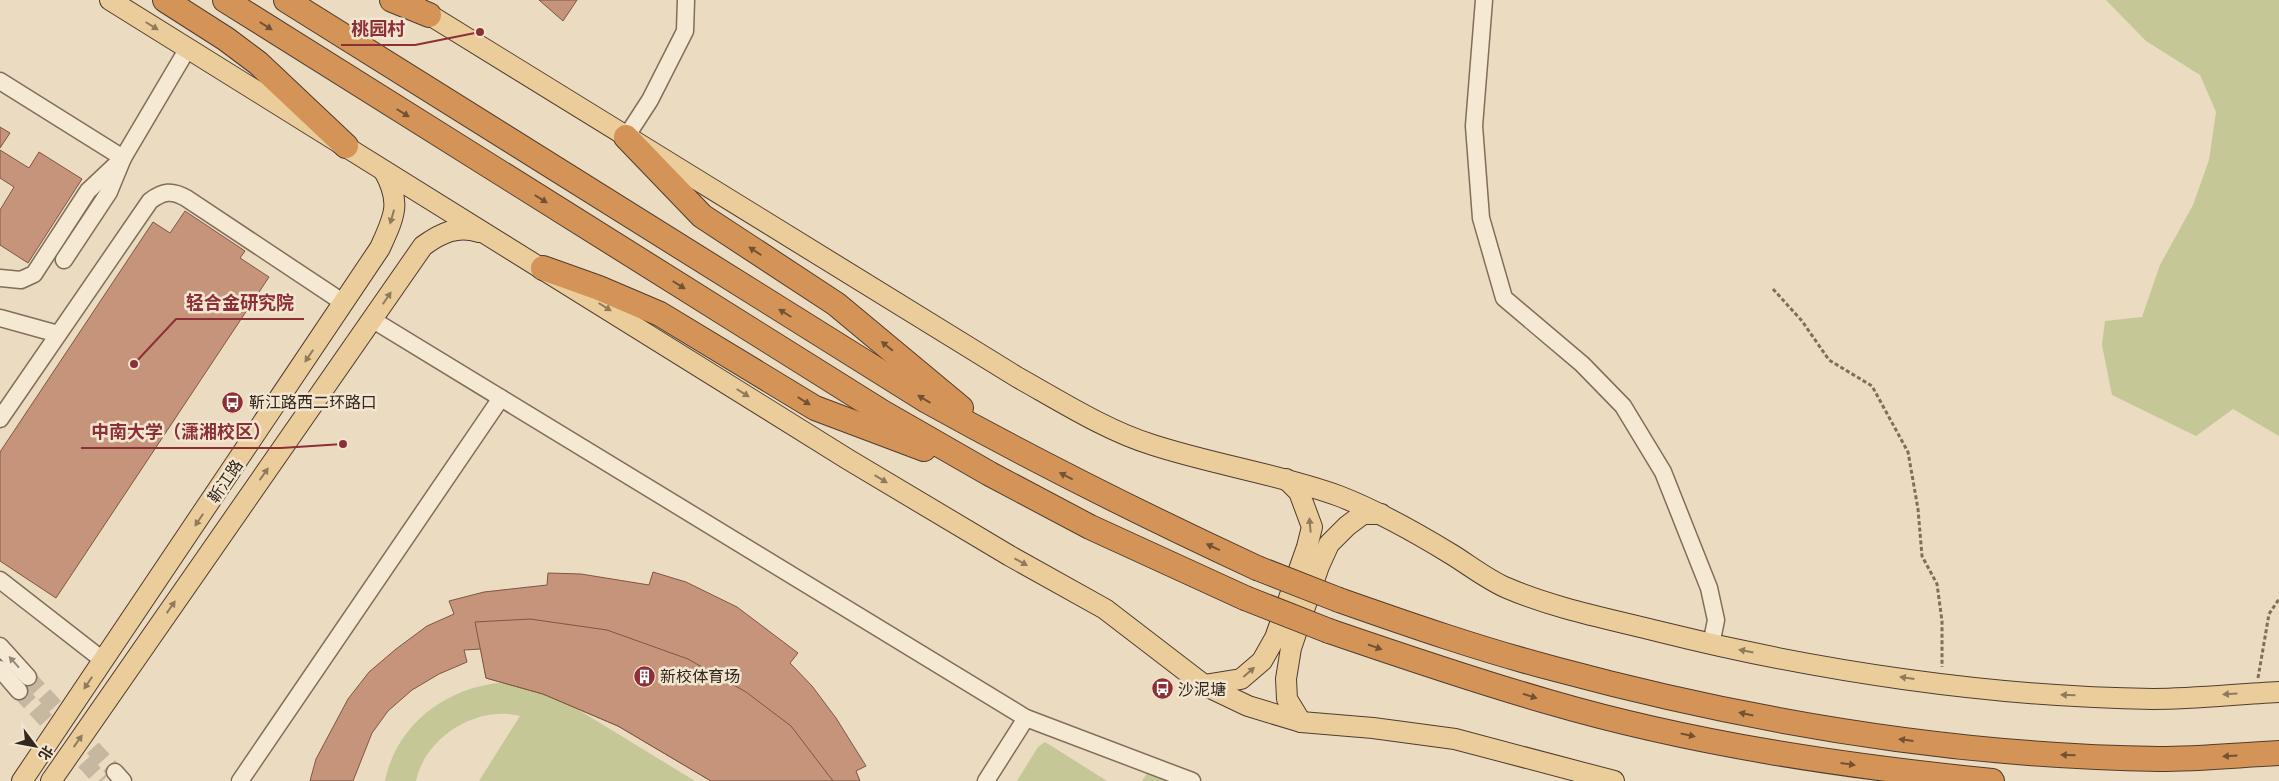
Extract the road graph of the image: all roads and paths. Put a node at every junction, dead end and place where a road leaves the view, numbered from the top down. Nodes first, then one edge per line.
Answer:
1 (110, 0) edge
2 (165, 0) edge
3 (225, 0) edge
4 (286, 0) edge
5 (392, 0) edge
6 (405, 0) edge
7 (686, 0) edge
8 (1484, 0) edge
9 (429, 15) junction
10 (188, 48) junction
11 (0, 81) edge
12 (626, 138) junction
13 (346, 146) junction
14 (123, 158) junction
15 (384, 171) junction
16 (489, 235) junction
17 (64, 260) dead end
18 (543, 268) junction
19 (0, 278) edge
20 (1774, 288) dead end
21 (344, 303) junction
22 (0, 318) edge
23 (373, 320) junction
24 (58, 334) junction
25 (501, 398) junction
26 (0, 419) edge
27 (1004, 444) junction
28 (990, 474) junction
29 (1286, 479) junction
30 (1381, 514) junction
31 (0, 580) edge
32 (2279, 599) edge
33 (1711, 645) junction
34 (0, 646) edge
35 (104, 661) junction
36 (0, 669) edge
37 (28, 677) tunnel mouth
38 (1942, 683) junction
39 (1204, 685) junction
40 (19, 691) tunnel mouth
41 (2279, 692) edge
42 (2255, 693) junction
43 (1026, 718) junction
44 (1301, 722) junction
45 (2279, 753) edge
46 (22, 781) edge
47 (51, 781) edge
48 (240, 781) edge
49 (986, 781) edge
50 (1192, 781) edge
51 (1614, 781) edge
52 (1992, 781) edge

1 -> 10 main road
2 - 13 highway
3 -> 28 highway
27 -> 4 highway
5 - 9 highway
6 - 9 main road
7 - 12 street
8 - 33 street
9 - 12 main road
10 - 13 main road
10 - 14 street
11 - 14 street
27 -> 12 highway
12 - 29 main road
13 - 15 main road
14 - 17 street
14 - 19 street
15 - 16 main road
15 -> 21 main road, 靳江路
16 - 18 main road
23 -> 16 main road, 靳江路
18 -> 28 highway
18 -> 39 main road
20 - 38 path
21 - 24 street
21 -> 35 main road, 靳江路
22 - 24 street
23 - 25 street
47 -> 23 main road, 靳江路
24 - 26 street
25 - 43 street
25 - 48 street
45 -> 27 highway, bridge
28 -> 52 highway, bridge
29 - 30 main road
39 -> 29 main road
30 - 33 main road
30 - 44 main road
31 - 35 street
32 - 42 path
38 -> 33 main road
37 -> 34 street
35 -> 46 main road, 靳江路
36 - 40 street
42 -> 38 main road
39 - 44 main road
41 - 42 main road
43 - 49 street
43 - 50 street
44 - 51 main road

